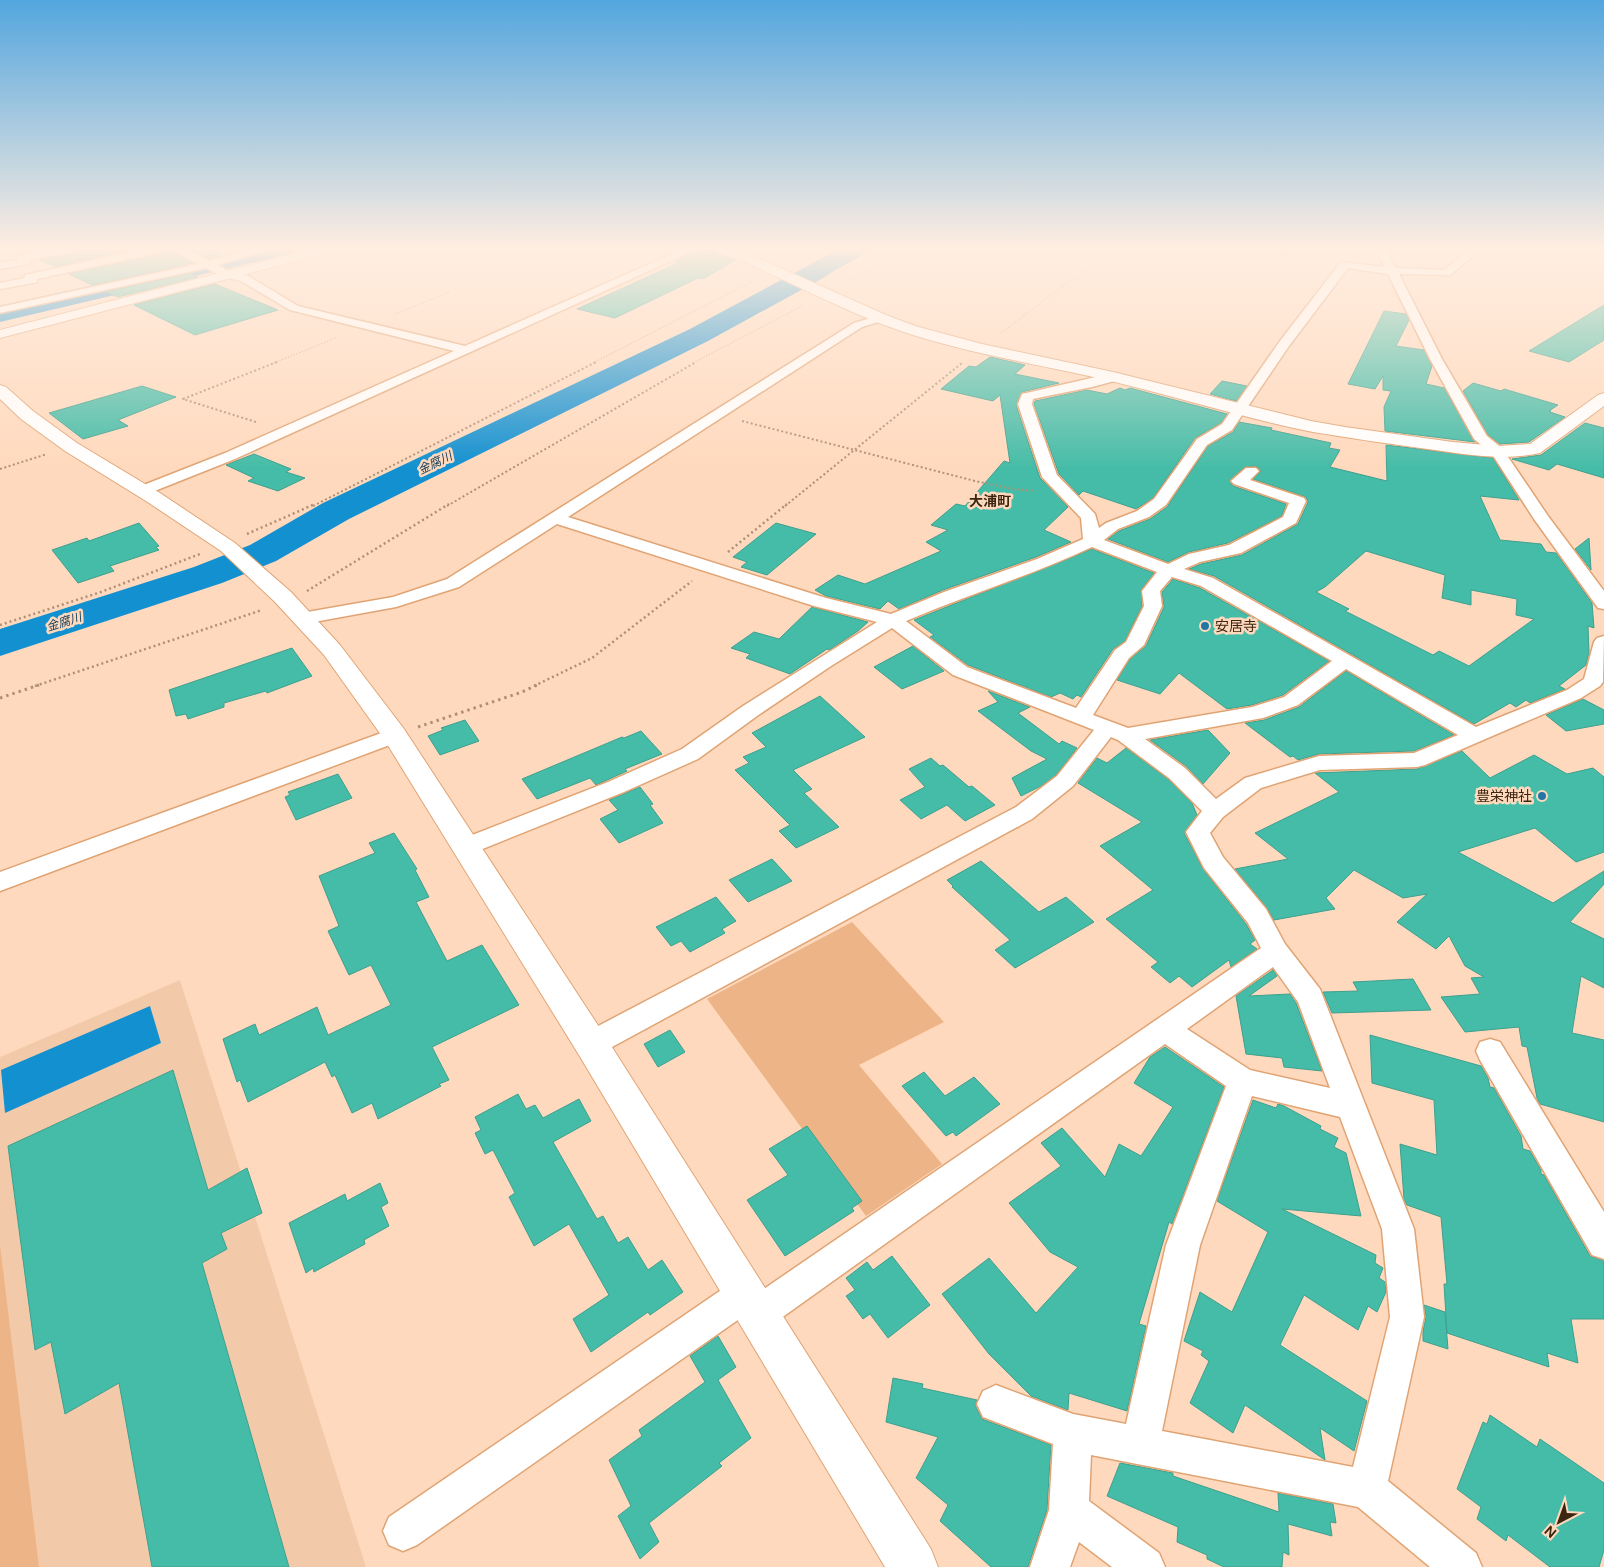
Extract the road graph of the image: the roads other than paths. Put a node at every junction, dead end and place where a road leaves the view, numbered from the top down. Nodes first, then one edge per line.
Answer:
1 (23, 322) edge
2 (43, 322) edge
3 (351, 322) edge
4 (528, 322) edge
5 (867, 322) edge
6 (892, 322) edge
7 (1301, 322) edge
8 (1418, 322) edge
9 (0, 328) edge
10 (0, 334) edge
11 (465, 350) junction
12 (1112, 377) junction
13 (0, 390) edge
14 (1604, 398) edge
15 (1240, 408) junction
16 (1497, 451) junction
17 (1251, 471) dead end
18 (142, 491) junction
19 (555, 518) junction
20 (1092, 541) junction
21 (1168, 570) junction
22 (1604, 604) edge
23 (291, 606) junction
24 (893, 620) junction
25 (1604, 642) edge
26 (1345, 660) junction
27 (1081, 717) junction
28 (1116, 732) junction
29 (395, 735) junction
30 (1475, 736) junction
31 (1215, 811) junction
32 (465, 847) junction
33 (0, 882) edge
34 (1276, 951) junction
35 (1165, 1029) junction
36 (591, 1044) junction
37 (1490, 1051) dead end
38 (1243, 1081) junction
39 (1351, 1106) junction
40 (1604, 1244) edge
41 (752, 1304) junction
42 (996, 1404) dead end
43 (1073, 1433) junction
44 (1140, 1446) junction
45 (1368, 1489) junction
46 (1069, 1510) junction
47 (403, 1531) dead end
48 (913, 1567) edge
49 (1050, 1567) edge
50 (1145, 1567) edge
51 (1462, 1567) edge

1 - 9 street
2 - 10 street
3 - 11 street
4 - 11 street
5 - 19 street
6 - 12 street
7 - 15 street
8 - 16 street
11 - 18 street
12 - 15 street
12 - 20 street
13 - 18 street
14 - 16 street
15 - 16 street
15 - 20 street
16 - 22 street
17 - 21 street
18 - 23 street
19 - 23 street
19 - 24 street
20 - 21 street
20 - 24 street
21 - 26 street
21 - 27 street
23 - 29 street
24 - 27 street
24 - 32 street
25 - 30 street
26 - 28 street
26 - 30 street
27 - 28 street
28 - 31 street
28 - 36 street
29 - 32 street
29 - 33 street
30 - 31 street
31 - 34 street
32 - 36 street
34 - 35 street
34 - 39 street
35 - 38 street
35 - 41 street
36 - 41 street
37 - 40 street
38 - 39 street
38 - 44 street
39 - 45 street
41 - 47 street
41 - 48 street
42 - 43 street
43 - 44 street
43 - 46 street
44 - 45 street
45 - 51 street
46 - 49 street
46 - 50 street

